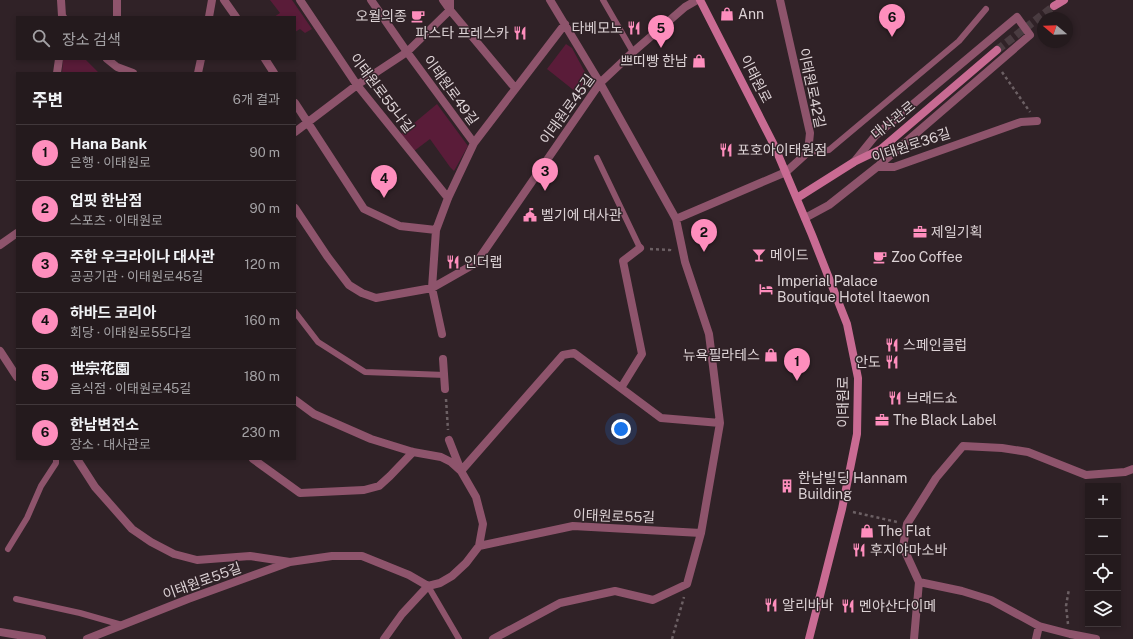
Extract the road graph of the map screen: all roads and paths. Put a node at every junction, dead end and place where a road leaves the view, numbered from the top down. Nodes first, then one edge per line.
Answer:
1 (61, 0) edge
2 (117, 0) edge
3 (212, 0) edge
4 (224, 0) edge
5 (300, 0) edge
6 (371, 0) edge
7 (443, 0) edge
8 (450, 0) edge
9 (550, 0) edge
10 (603, 0) edge
11 (697, 0) edge
12 (700, 0) edge
13 (780, 0) edge
14 (1064, 0) edge
15 (1054, 6) tunnel mouth
16 (986, 9) dead end
17 (450, 10) junction
18 (62, 16) edge
19 (117, 16) edge
20 (209, 16) edge
21 (235, 16) edge
22 (565, 24) junction
23 (997, 50) tunnel mouth
24 (407, 52) junction
25 (633, 52) junction
26 (59, 60) edge
27 (108, 60) edge
28 (200, 60) edge
29 (266, 60) edge
30 (997, 65) junction
31 (117, 66) edge
32 (57, 72) edge
33 (131, 72) edge
34 (198, 72) edge
35 (273, 72) edge
36 (600, 83) junction
37 (357, 85) junction
38 (516, 88) junction
39 (296, 104) edge
40 (1037, 121) joint
41 (309, 123) junction
42 (296, 131) edge
43 (474, 143) junction
44 (808, 152) junction
45 (597, 158) dead end
46 (854, 162) junction
47 (877, 167) junction
48 (786, 172) junction
49 (448, 198) junction
50 (797, 198) junction
51 (296, 210) edge
52 (805, 218) junction
53 (676, 219) junction
54 (436, 230) junction
55 (16, 234) edge
56 (671, 242) dead end
57 (0, 245) edge
58 (640, 248) junction
59 (432, 288) junction
60 (296, 313) edge
61 (442, 334) dead end
62 (0, 351) edge
63 (443, 359) dead end
64 (16, 375) edge
65 (445, 375) junction
66 (622, 388) junction
67 (446, 389) joint
68 (296, 401) edge
69 (720, 423) junction
70 (449, 440) joint
71 (413, 452) junction
72 (56, 460) edge
73 (78, 460) edge
74 (253, 460) edge
75 (1133, 469) edge
76 (461, 471) junction
77 (853, 512) dead end
78 (907, 524) junction
79 (701, 533) junction
80 (479, 546) junction
81 (8, 549) dead end
82 (290, 562) junction
83 (919, 582) junction
84 (687, 584) junction
85 (428, 586) junction
86 (1069, 589) dead end
87 (16, 599) dead end
88 (122, 625) junction
89 (1039, 626) junction
90 (0, 632) edge
91 (1070, 634) junction
92 (42, 639) edge
93 (87, 639) edge
94 (384, 639) edge
95 (459, 639) edge
96 (493, 639) edge
97 (672, 639) edge
98 (809, 639) edge
99 (914, 639) edge
100 (1036, 639) edge
101 (1096, 639) edge

1 - 18 street
2 - 19 street
3 - 20 street
4 - 21 street
5 - 37 street, 이태원로55나길
6 - 24 street, 이태원로49길
7 - 17 street
8 - 17 street
9 - 22 street
10 - 25 lane
11 - 25 street, 이태원로45길
12 - 48 main road, 이태원로
13 - 44 street, 이태원로42길
14 - 15 main road
16 - 44 lane
17 - 24 street, 이태원로49길
17 - 38 street
22 - 36 street
22 - 38 street
23 - 46 main road, 대사관로
24 - 37 street, 이태원로49길
24 - 43 street, 이태원로49길
25 - 36 street, 이태원로45길
26 - 32 street
27 - 31 street
28 - 34 street
29 - 35 street
30 - 40 path
30 - 46 street
30 - 47 street
31 - 33 street
36 - 53 street
36 - 59 street, 이태원로45길
37 - 41 street, 이태원로49길
37 - 49 street, 이태원로55나길
38 - 43 street
39 - 41 street
40 - 47 street, 이태원로36길
41 - 42 street, 이태원로49길
41 - 54 street
43 - 49 street
44 - 48 street
45 - 58 lane
46 - 50 main road, 대사관로
47 - 52 street, 이태원로36길
48 - 50 main road, 이태원로
48 - 53 street
49 - 54 street
50 - 52 main road, 이태원로
51 - 59 street, 이태원로45길
52 - 98 main road, 이태원로
53 - 69 street
54 - 59 street
55 - 57 street
56 - 58 path
58 - 66 street
59 - 61 street
60 - 65 lane
62 - 64 street
63 - 65 street
65 - 67 street
66 - 69 street
66 - 76 street
67 - 70 path
68 - 71 street
69 - 79 street
70 - 76 street
71 - 74 street
71 - 76 street
72 - 81 lane
73 - 82 street, 이태원로55길
75 - 78 street
76 - 80 street
77 - 78 path
78 - 83 street
79 - 80 street, 이태원로55길
79 - 84 street
80 - 85 street
82 - 85 street, 이태원로55길
82 - 88 street, 이태원로55길
83 - 89 street
83 - 99 street
84 - 96 street
84 - 97 path
85 - 94 street
85 - 95 lane
86 - 91 path
87 - 88 lane
88 - 93 street, 이태원로55길
89 - 91 street
89 - 100 street
90 - 92 street
91 - 101 street

